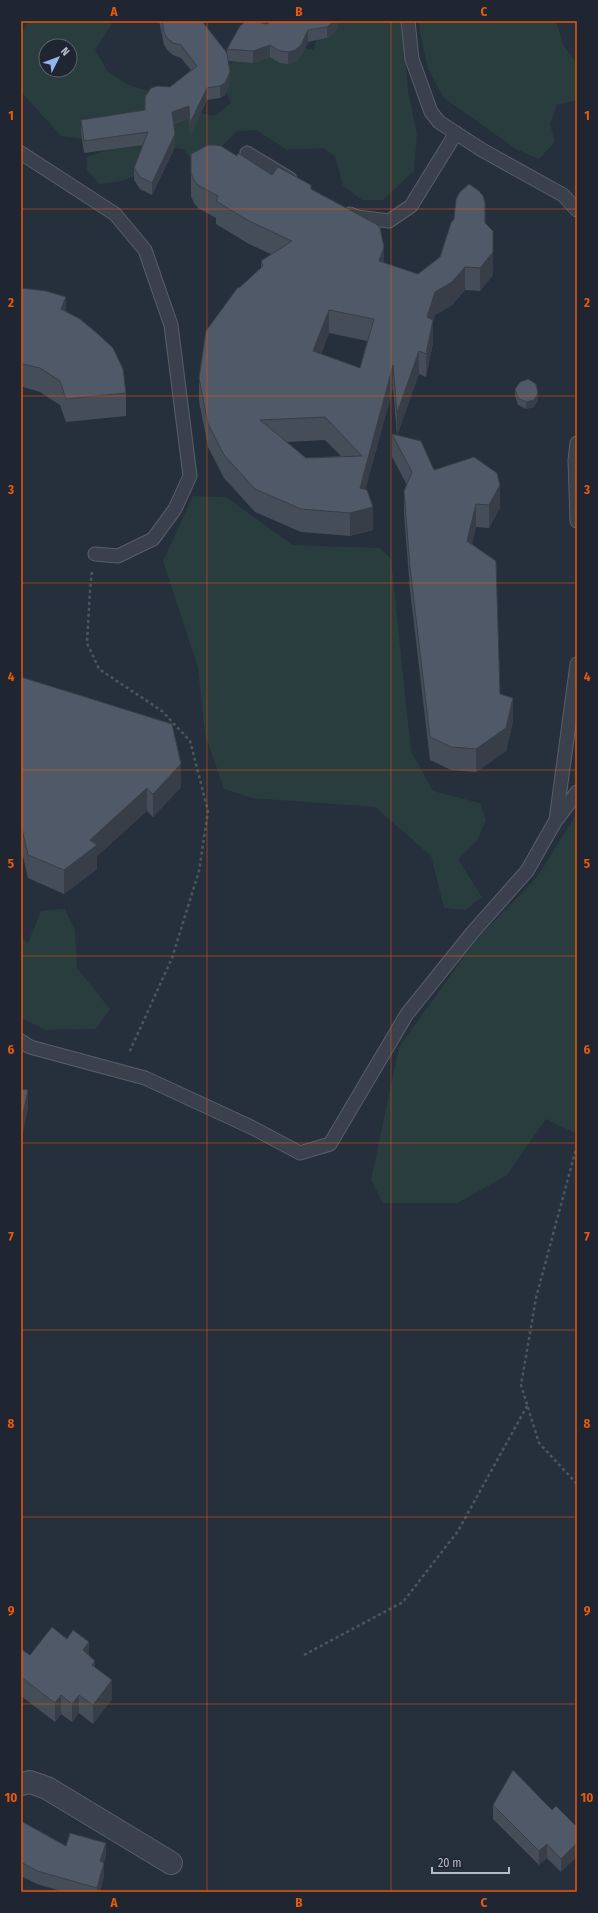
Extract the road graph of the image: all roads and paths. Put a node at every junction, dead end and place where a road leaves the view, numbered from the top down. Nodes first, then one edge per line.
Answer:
1 (408, 21) edge
2 (456, 133) junction
3 (21, 153) edge
4 (247, 153) dead end
5 (302, 185) edge
6 (577, 193) edge
7 (563, 195) junction
8 (336, 206) edge
9 (577, 210) edge
10 (577, 443) edge
11 (577, 521) edge
12 (95, 554) joint
13 (577, 664) edge
14 (577, 792) edge
15 (556, 820) junction
16 (21, 1041) edge
17 (121, 1072) junction
18 (577, 1145) edge
19 (528, 1405) junction
20 (577, 1484) edge
21 (304, 1655) dead end
22 (21, 1784) edge
23 (172, 1863) dead end

1 - 2 lane
2 - 7 lane
2 - 8 lane
3 - 12 lane
4 - 5 lane
6 - 7 lane
7 - 9 lane
10 - 11 lane
12 - 17 path
13 - 15 lane
14 - 15 lane
15 - 17 lane
16 - 17 lane
18 - 19 path
19 - 20 path
19 - 21 path
22 - 23 street

